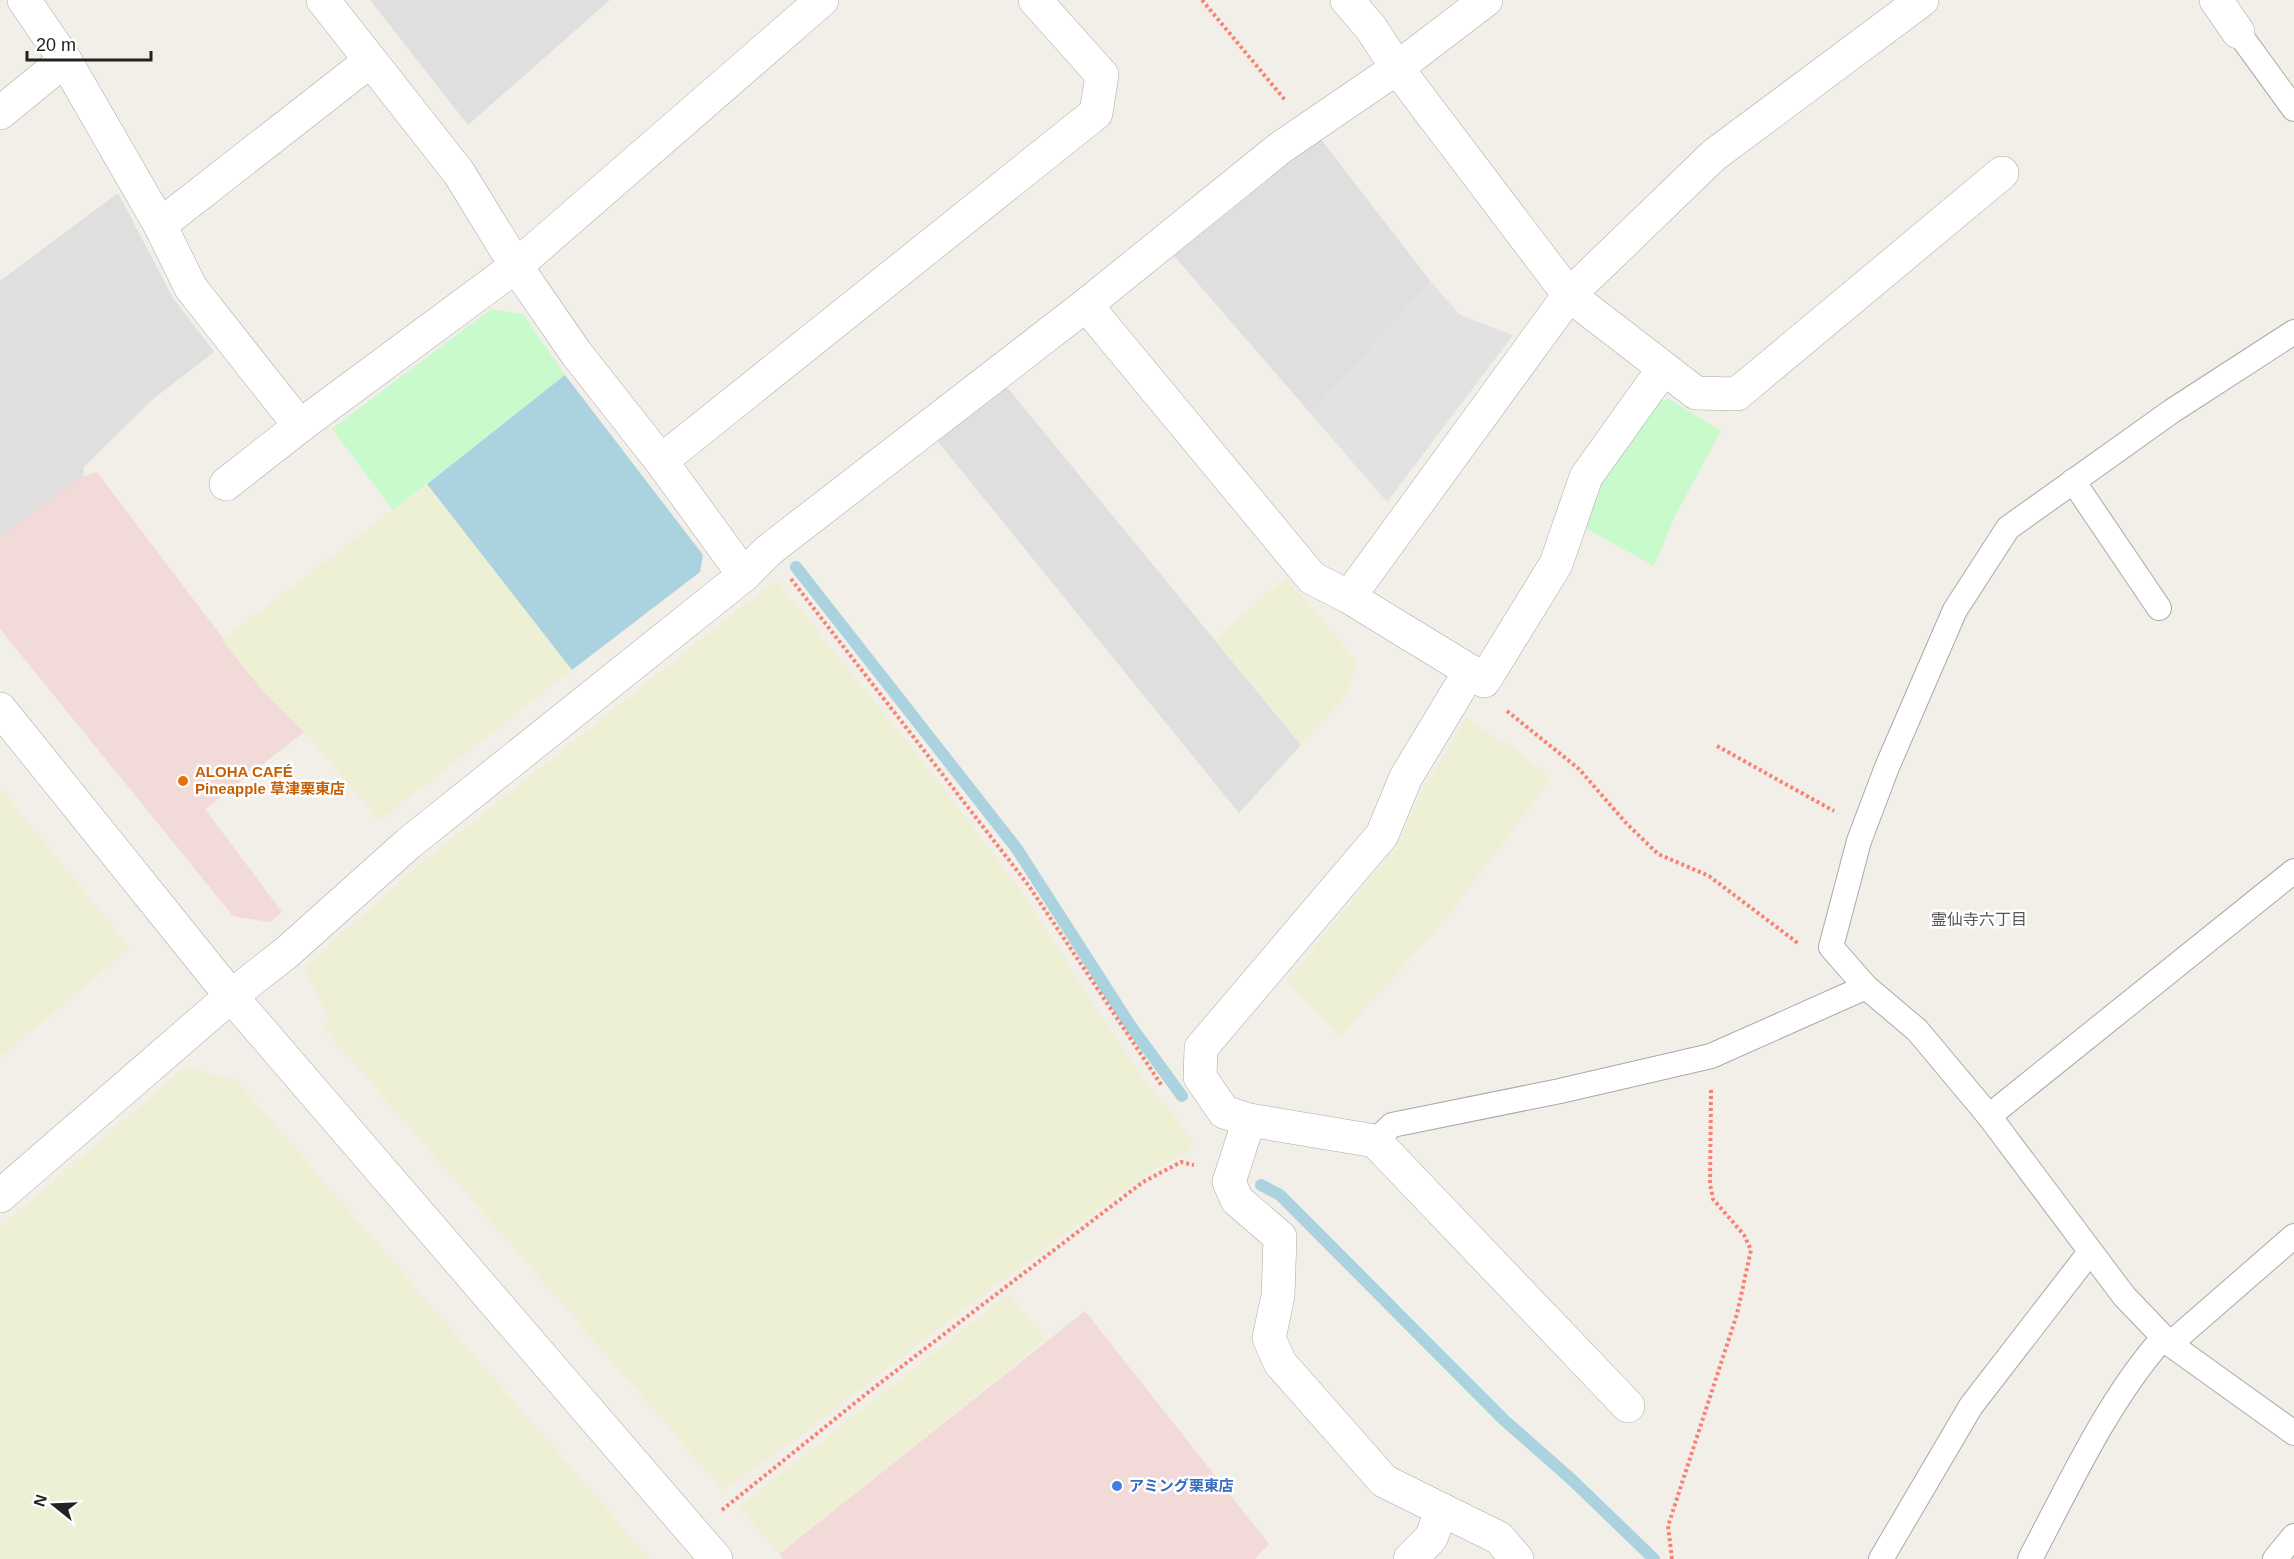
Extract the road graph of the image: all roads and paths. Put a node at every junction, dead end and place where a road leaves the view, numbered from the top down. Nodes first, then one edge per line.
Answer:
1 (24, 0) edge
2 (323, 0) edge
3 (822, 0) edge
4 (1035, 0) edge
5 (1202, 0) edge
6 (1347, 0) edge
7 (1486, 0) edge
8 (1922, 0) edge
9 (2216, 0) edge
10 (2238, 32) joint
11 (65, 60) junction
12 (370, 62) junction
13 (1397, 68) junction
14 (2294, 109) edge
15 (0, 113) edge
16 (1308, 128) junction
17 (2002, 173) dead end
18 (160, 225) junction
19 (516, 267) junction
20 (1569, 295) junction
21 (1086, 305) junction
22 (2294, 332) edge
23 (1663, 369) junction
24 (300, 426) junction
25 (661, 460) junction
26 (2073, 481) junction
27 (226, 484) dead end
28 (769, 550) junction
29 (744, 574) junction
30 (1349, 597) junction
31 (2158, 608) dead end
32 (1477, 676) junction
33 (0, 709) edge
34 (1717, 746) dead end
35 (1864, 827) junction
36 (2294, 871) edge
37 (1837, 953) junction
38 (1866, 987) junction
39 (231, 996) junction
40 (1711, 1056) junction
41 (1167, 1092) dead end
42 (1989, 1116) junction
43 (1249, 1120) junction
44 (1375, 1141) junction
45 (1198, 1156) dead end
46 (1196, 1165) junction
47 (1232, 1173) junction
48 (0, 1196) edge
49 (2294, 1236) edge
50 (2090, 1252) junction
51 (2166, 1341) junction
52 (1628, 1406) dead end
53 (2294, 1433) edge
54 (1442, 1510) junction
55 (2294, 1536) edge
56 (706, 1547) edge
57 (1410, 1559) edge
58 (1517, 1559) edge
59 (1672, 1559) edge
60 (1881, 1559) edge
61 (2030, 1559) edge
62 (2275, 1559) edge

1 - 11 street
2 - 12 street
3 - 19 street
4 - 25 street
5 - 16 path
6 - 13 street
7 - 13 street
8 - 20 street
9 - 10 street
10 - 14 lane
11 - 15 street
11 - 18 street
12 - 18 street
12 - 19 street
13 - 16 street
13 - 20 street
16 - 21 street
17 - 23 street
18 - 24 street
19 - 24 street
19 - 25 street
20 - 23 street
20 - 30 street
21 - 28 street
21 - 30 street
22 - 26 lane
23 - 32 street
24 - 27 street
25 - 29 street
26 - 31 lane
26 - 35 lane
28 - 29 street
28 - 41 path
29 - 39 street
30 - 32 street
32 - 37 path
32 - 43 street
33 - 39 street
34 - 35 path
35 - 37 lane
36 - 42 lane
37 - 38 lane
38 - 40 lane
38 - 42 lane
39 - 48 street
39 - 56 street
40 - 44 lane
40 - 59 path
42 - 50 lane
43 - 44 street
43 - 47 street
44 - 52 street
45 - 46 path
46 - 47 path
46 - 56 path
47 - 54 street
49 - 51 lane
50 - 51 lane
50 - 60 lane
51 - 53 lane
51 - 61 lane
54 - 57 street
54 - 58 street
55 - 62 lane

